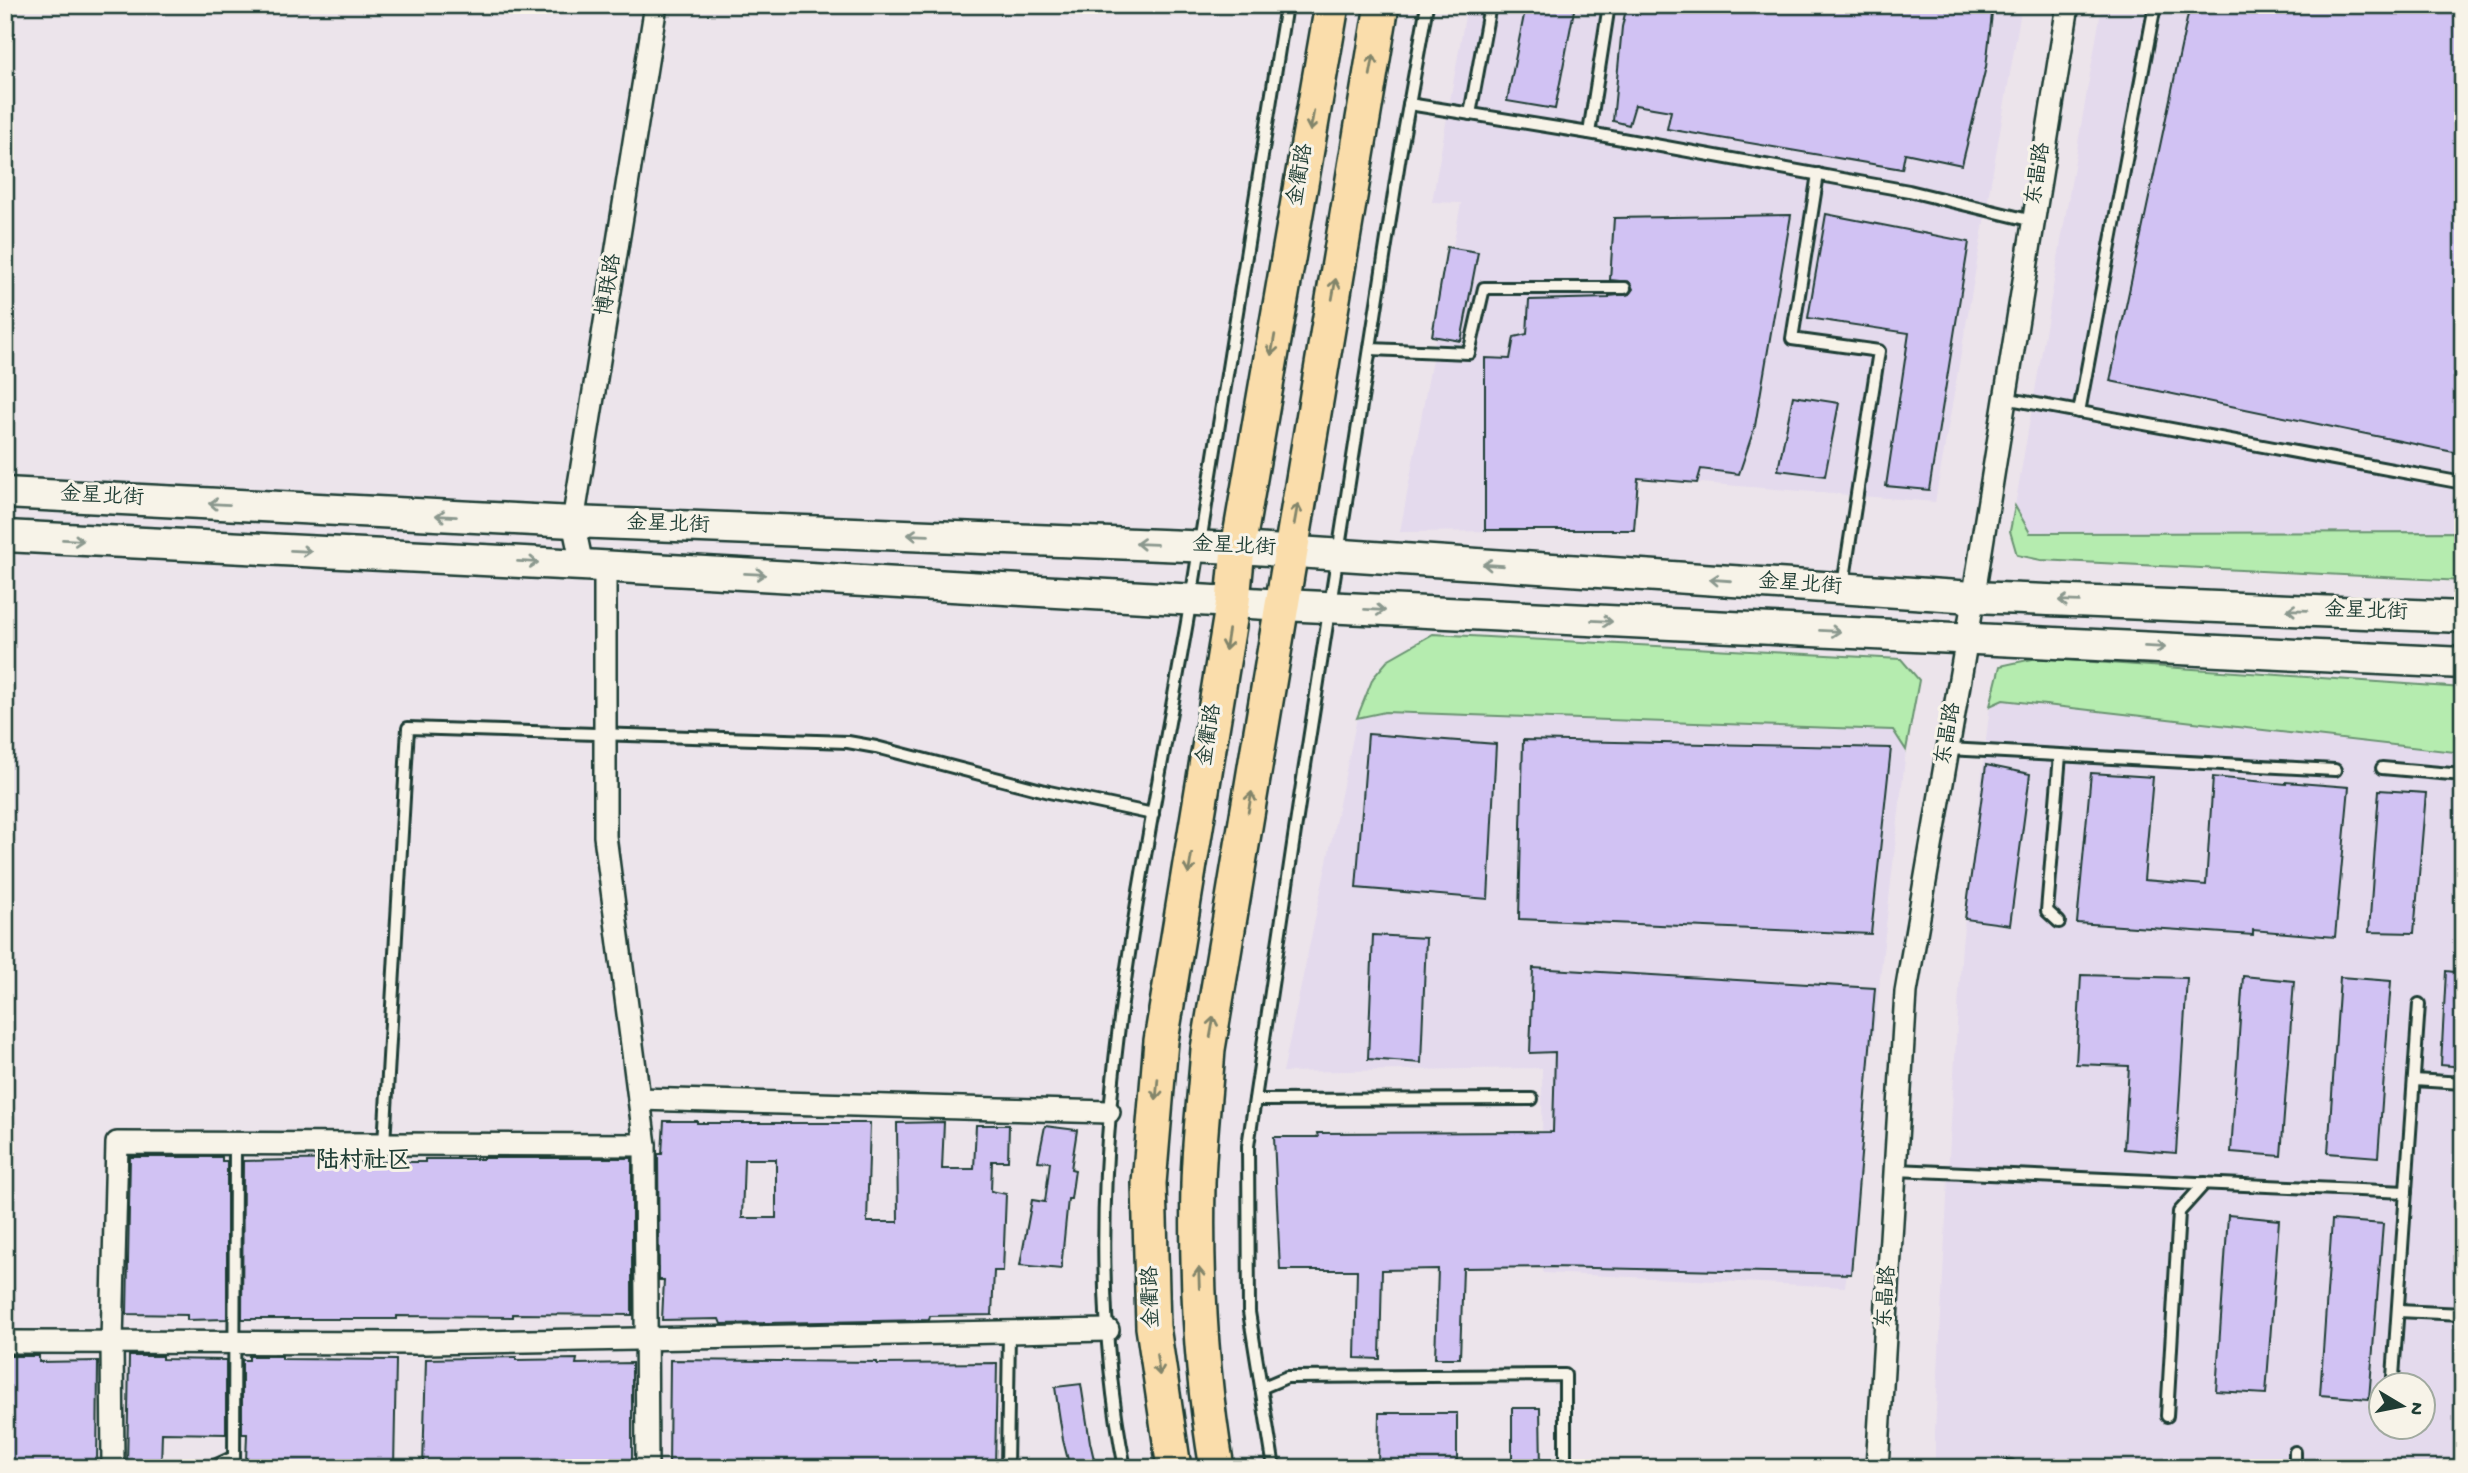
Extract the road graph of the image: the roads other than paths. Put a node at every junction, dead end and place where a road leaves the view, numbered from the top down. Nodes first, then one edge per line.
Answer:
1 (656, 5) edge
2 (1286, 5) edge
3 (1332, 5) edge
4 (1382, 5) edge
5 (1427, 5) edge
6 (1490, 5) edge
7 (1609, 5) edge
8 (2067, 5) edge
9 (2155, 5) edge
10 (1409, 104) junction
11 (1470, 114) junction
12 (1589, 133) junction
13 (1818, 174) junction
14 (2033, 221) junction
15 (1625, 289) dead end
16 (1370, 349) junction
17 (2004, 398) junction
18 (2079, 412) junction
19 (2463, 482) edge
20 (5, 494) edge
21 (573, 522) junction
22 (5, 536) edge
23 (1199, 546) junction
24 (1238, 548) junction
25 (1290, 551) junction
26 (1338, 554) junction
27 (593, 565) junction
28 (1842, 588) junction
29 (1973, 597) junction
30 (1191, 599) junction
31 (1233, 601) junction
32 (1283, 606) junction
33 (1329, 608) junction
34 (2463, 617) edge
35 (1967, 638) junction
36 (2463, 663) edge
37 (605, 735) junction
38 (1948, 749) junction
39 (2060, 755) junction
40 (2382, 768) dead end
41 (2335, 770) dead end
42 (2463, 775) edge
43 (1153, 814) junction
44 (2059, 922) dead end
45 (2419, 1004) dead end
46 (2414, 1080) junction
47 (2463, 1083) edge
48 (639, 1099) junction
49 (1532, 1099) dead end
50 (1255, 1100) junction
51 (1109, 1111) junction
52 (235, 1143) junction
53 (384, 1144) junction
54 (645, 1145) junction
55 (1895, 1170) junction
56 (2205, 1183) junction
57 (2406, 1192) junction
58 (2398, 1311) junction
59 (2463, 1314) edge
60 (1108, 1330) junction
61 (1009, 1332) junction
62 (646, 1338) junction
63 (5, 1342) edge
64 (112, 1342) junction
65 (234, 1342) junction
66 (2393, 1372) edge
67 (1261, 1388) junction
68 (2167, 1416) dead end
69 (2295, 1452) dead end
70 (234, 1462) edge
71 (113, 1468) edge
72 (210, 1468) edge
73 (648, 1468) edge
74 (1007, 1468) edge
75 (1125, 1468) edge
76 (1174, 1468) edge
77 (1217, 1468) edge
78 (1274, 1468) edge
79 (1565, 1468) edge
80 (1877, 1468) edge
81 (2295, 1468) edge

1 - 21 street, 博联路
2 - 23 lane
3 -> 24 main road, 金衢路
25 -> 4 main road
5 - 10 lane
6 - 11 lane
7 - 12 lane
8 - 14 street, 东晶路
9 - 18 lane
10 - 11 lane
10 - 16 lane
11 - 12 lane
12 - 13 lane
13 - 14 lane
13 - 28 lane
14 - 17 street, 东晶路
15 - 16 lane
16 - 26 lane
17 - 18 lane
17 - 29 street, 东晶路
18 - 19 lane
21 -> 20 main road, 金星北街
23 -> 21 main road, 金星北街
21 - 27 street, 博联路
22 -> 27 main road, 金星北街
23 - 24 main road, 金星北街
23 - 30 lane
24 - 25 main road, 金星北街
24 - 31 main road, 金衢路
25 - 26 main road, 金星北街
25 - 32 main road
28 -> 26 main road, 金星北街
26 - 33 lane
27 -> 30 main road, 金星北街
27 - 37 street, 博联路
28 - 29 main road, 金星北街
34 -> 29 main road, 金星北街
29 - 35 street, 东晶路
30 - 31 main road, 金星北街
30 - 43 lane
31 - 32 main road, 金星北街
31 -> 76 main road, 金衢路
32 - 33 main road, 金星北街
77 -> 32 main road
33 -> 35 main road, 金星北街
33 - 50 lane
35 -> 36 main road, 金星北街
35 - 38 street, 东晶路
37 - 43 lane
37 - 48 street, 博联路
37 - 53 lane
38 - 39 lane
38 - 55 street, 东晶路
39 - 41 lane
39 - 44 lane
40 - 42 lane
43 - 51 lane
45 - 46 lane
46 - 47 lane
46 - 57 lane
48 - 51 street
48 - 54 street, 博联路
49 - 50 lane
50 - 67 lane
51 - 60 lane
52 - 53 street
52 - 64 street
52 - 65 lane
53 - 54 street
54 - 62 street, 博联路
55 - 56 lane
55 - 80 street, 东晶路
56 - 57 lane
56 - 68 lane
57 - 58 lane
58 - 59 lane
58 - 66 lane
60 - 61 street
60 - 75 lane
61 - 62 street
61 - 74 lane
62 - 65 street
62 - 73 street, 博联路
63 - 64 street
64 - 65 street
64 - 71 street
65 - 70 lane
67 - 78 lane
67 - 79 lane
69 - 81 lane
70 - 72 lane

